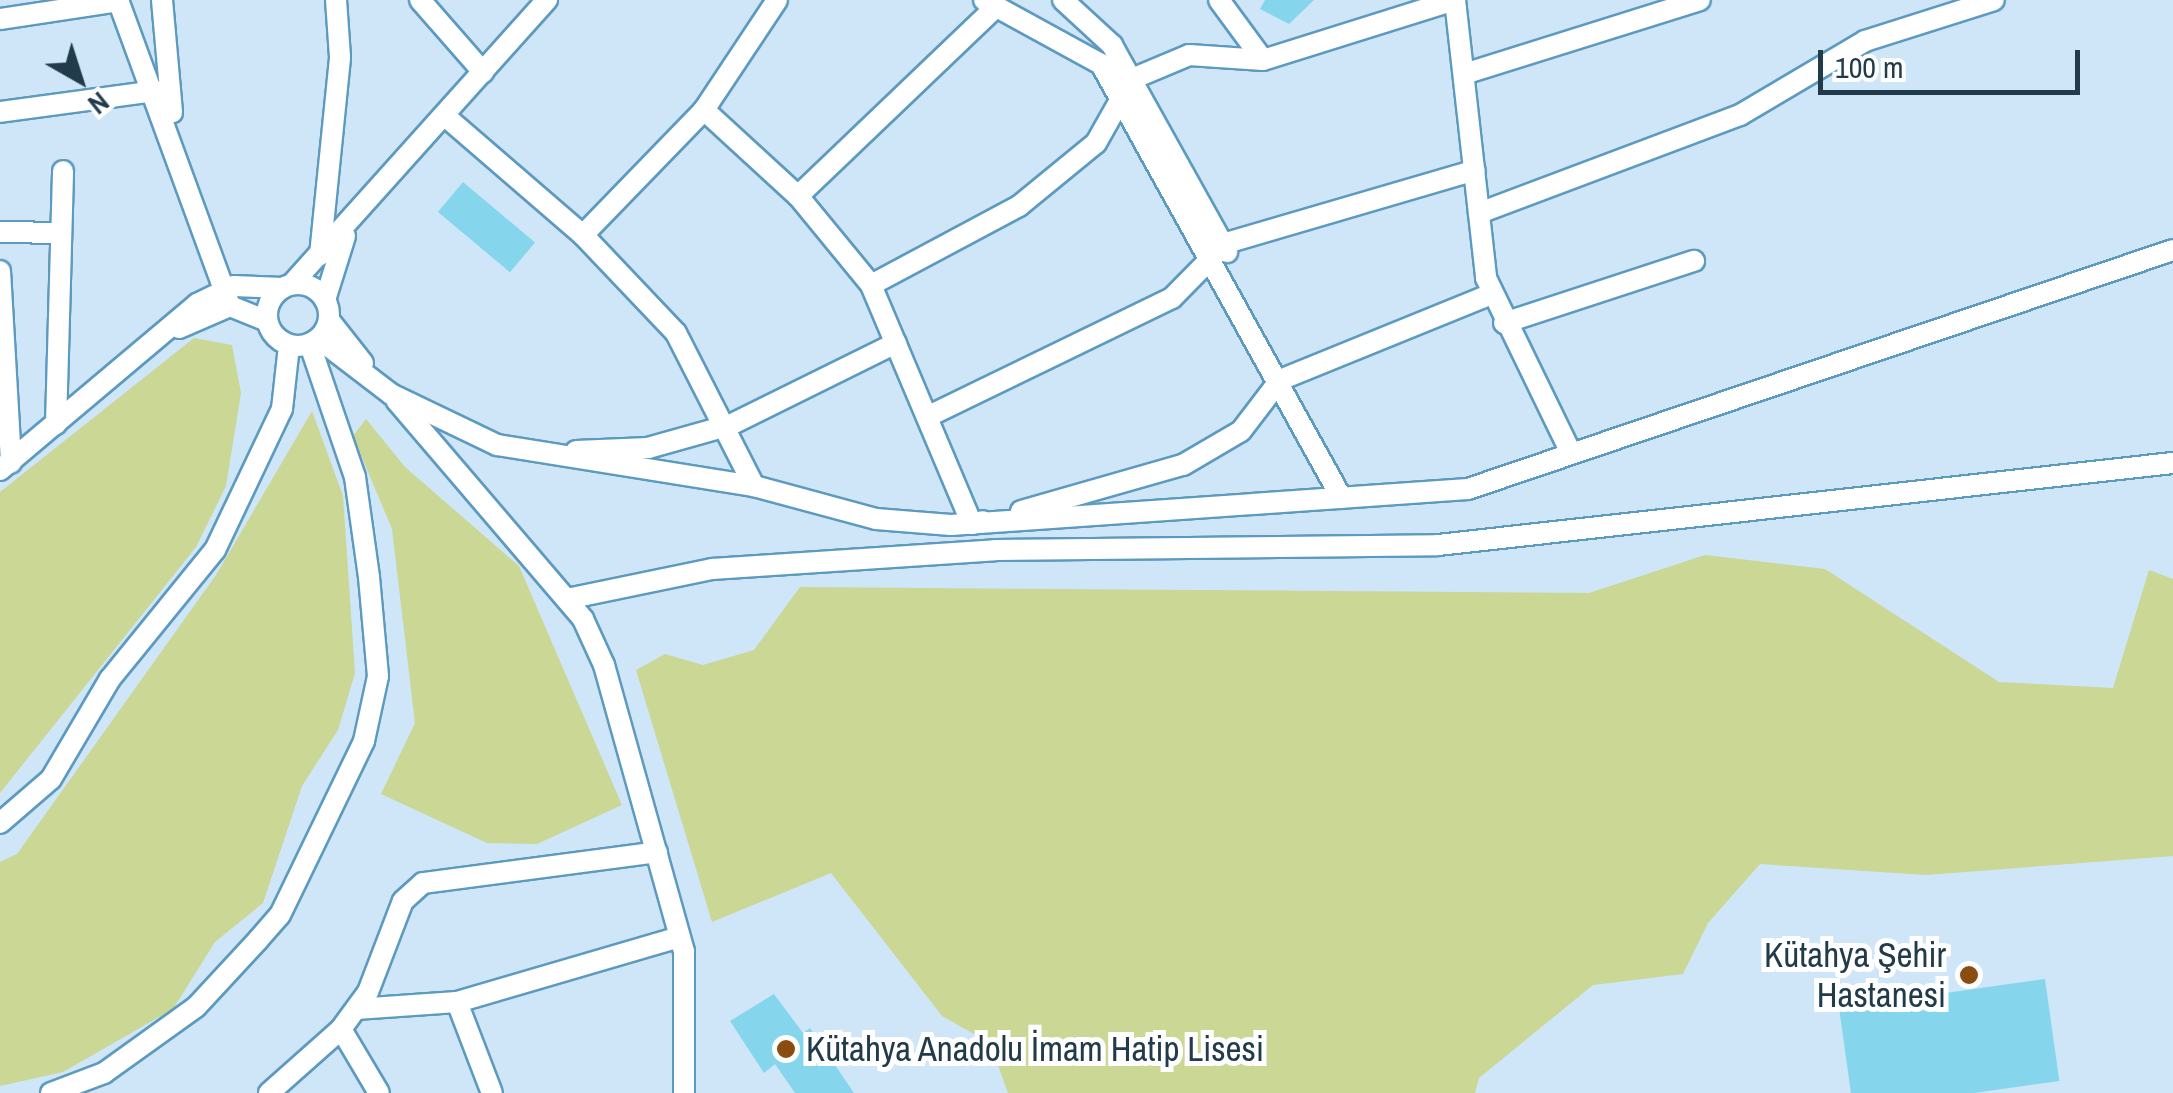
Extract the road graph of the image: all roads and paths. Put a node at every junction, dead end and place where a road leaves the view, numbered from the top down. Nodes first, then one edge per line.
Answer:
1 (118, 0) edge
2 (162, 0) edge
3 (336, 0) edge
4 (349, 0) edge
5 (420, 0) edge
6 (546, 0) edge
7 (777, 0) edge
8 (1063, 0) edge
9 (1219, 0) edge
10 (1700, 0) edge
11 (1994, 0) edge
12 (991, 3) edge
13 (439, 11) edge
14 (0, 18) edge
15 (340, 56) junction
16 (1262, 60) junction
17 (483, 72) junction
18 (1464, 74) junction
19 (1132, 80) junction
20 (156, 91) junction
21 (1120, 98) junction
22 (704, 110) junction
23 (0, 112) edge
24 (445, 116) junction
25 (174, 140) junction
26 (1475, 170) junction
27 (62, 171) dead end
28 (798, 196) junction
29 (1480, 213) junction
30 (348, 230) junction
31 (0, 232) edge
32 (61, 232) junction
33 (583, 235) junction
34 (1226, 243) junction
35 (2173, 250) edge
36 (320, 256) junction
37 (1210, 260) junction
38 (1694, 260) dead end
39 (0, 271) edge
40 (871, 285) junction
41 (287, 286) junction
42 (1235, 293) junction
43 (1492, 294) junction
44 (227, 298) junction
45 (267, 322) junction
46 (1504, 323) junction
47 (315, 330) junction
48 (896, 343) junction
49 (1280, 380) junction
50 (391, 394) junction
51 (927, 417) junction
52 (56, 424) junction
53 (730, 425) junction
54 (1570, 451) junction
55 (549, 454) junction
56 (2173, 463) edge
57 (6, 466) edge
58 (754, 486) junction
59 (1342, 498) junction
60 (972, 524) junction
61 (567, 599) junction
62 (0, 823) edge
63 (657, 852) junction
64 (680, 937) junction
65 (457, 1002) junction
66 (356, 1009) junction
67 (341, 1029) junction
68 (51, 1093) edge
69 (269, 1093) edge
70 (380, 1093) edge
71 (492, 1093) edge
72 (684, 1093) edge

1 - 14 street
1 - 20 street
2 - 25 street
3 - 15 street
4 - 15 street
5 - 13 street
6 - 17 street
7 - 22 street
8 - 19 street
9 - 16 street
10 - 18 street
11 - 29 street
12 - 21 street
12 - 28 street
13 - 17 street
15 - 36 street
16 - 18 street
16 - 19 street
17 - 24 street
18 - 26 street
19 - 21 street
19 - 34 street
20 - 23 street
20 - 25 street
21 - 37 street
21 - 40 street
22 - 28 street
22 - 33 street
24 - 30 street
24 - 33 street
25 - 44 street
26 - 29 street
26 - 34 street
27 - 32 street
28 - 40 street
29 - 43 street
30 - 36 street
30 - 47 street
31 - 32 street
32 - 52 street
33 - 53 street
34 - 37 street
34 - 42 street
35 - 54 street
36 - 41 street
37 - 42 street
37 - 51 street
38 - 46 street
39 - 57 street
40 - 48 street
41 - 44 street
41 - 45 street
41 - 47 street
42 - 49 street
43 - 46 street
43 - 49 street
44 - 45 street
44 - 52 street
45 - 47 street
46 - 54 street
47 - 50 street
47 - 62 street
47 - 68 street
48 - 51 street
48 - 53 street
49 - 59 street
49 - 60 street
50 - 55 street
50 - 61 street
51 - 60 street
52 - 57 street
53 - 55 street
53 - 58 street
54 - 59 street
55 - 58 street
56 - 61 street
58 - 60 street
59 - 60 street
61 - 63 street
63 - 64 street
63 - 66 street
64 - 65 street
64 - 72 street
65 - 66 street
65 - 71 street
66 - 67 street
67 - 69 street
67 - 70 street

